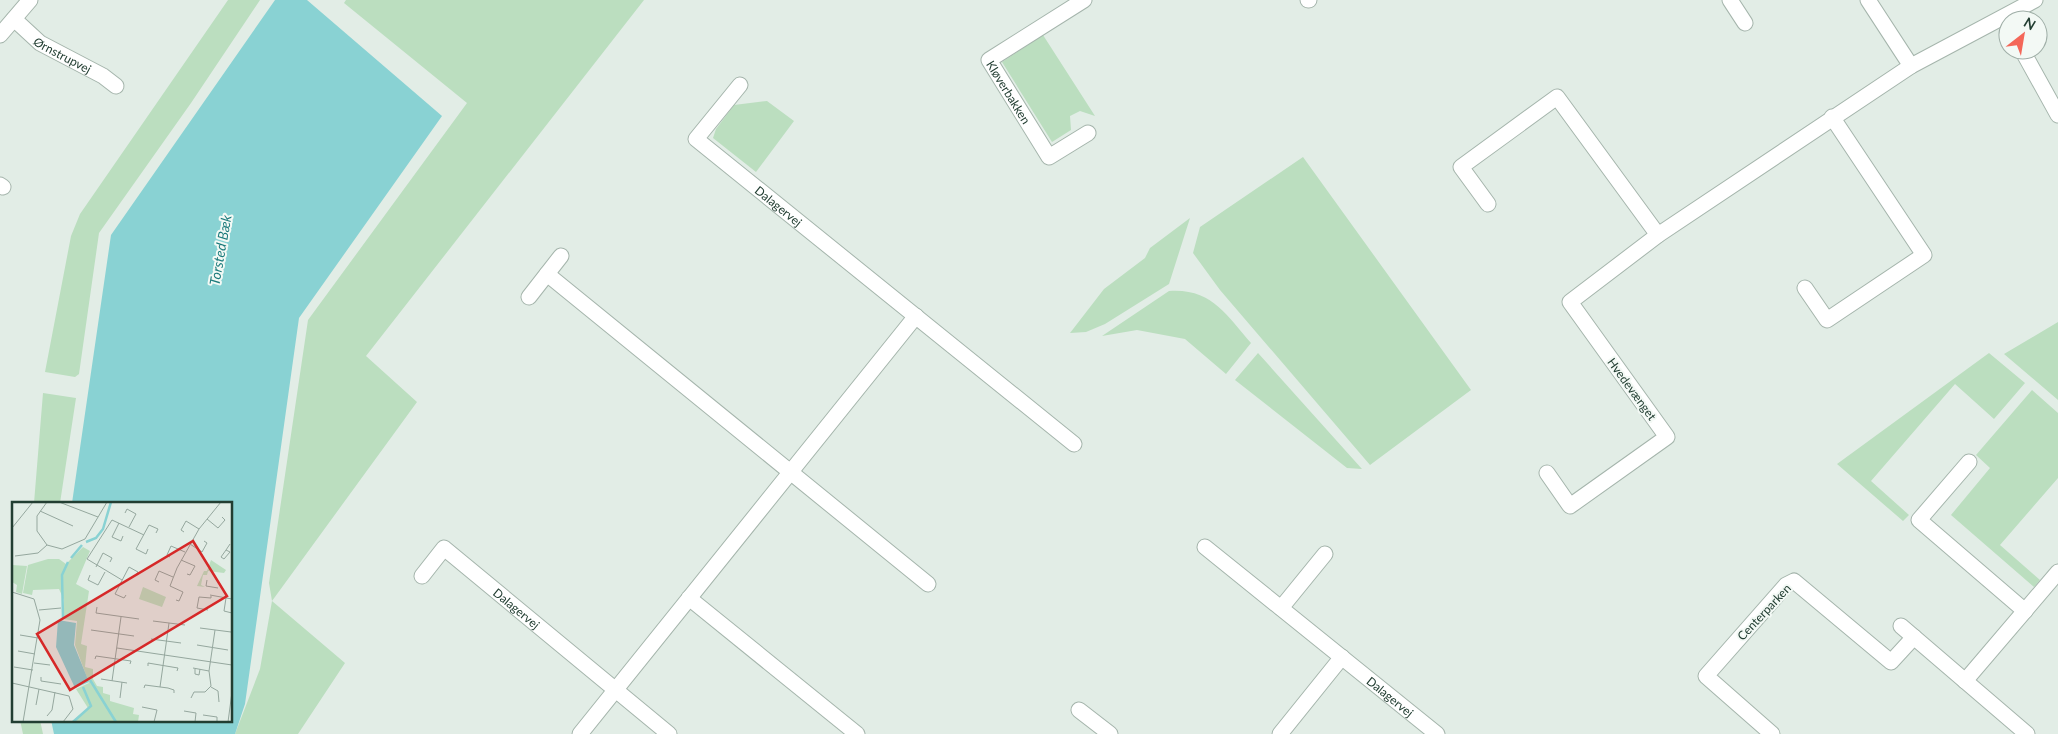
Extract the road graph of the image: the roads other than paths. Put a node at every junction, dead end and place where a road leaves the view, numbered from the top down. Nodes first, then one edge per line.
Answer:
1 (30, 0) edge
2 (1084, 0) edge
3 (1730, 0) edge
4 (1868, 0) edge
5 (2034, 0) edge
6 (2020, 10) edge
7 (14, 19) junction
8 (1745, 23) dead end
9 (1998, 24) edge
10 (0, 35) edge
11 (2028, 60) edge
12 (1911, 66) junction
13 (740, 85) dead end
14 (116, 86) dead end
15 (2058, 115) edge
16 (1832, 117) junction
17 (1088, 133) dead end
18 (1488, 204) dead end
19 (1658, 235) junction
20 (561, 256) dead end
21 (547, 274) junction
22 (1806, 288) dead end
23 (529, 297) dead end
24 (916, 316) junction
25 (1074, 444) dead end
26 (1969, 462) dead end
27 (791, 472) junction
28 (1547, 473) dead end
29 (1205, 547) dead end
30 (1325, 554) dead end
31 (2058, 572) edge
32 (422, 576) dead end
33 (928, 584) dead end
34 (689, 598) junction
35 (1281, 608) junction
36 (2025, 611) junction
37 (1901, 626) dead end
38 (1914, 638) junction
39 (1342, 657) junction
40 (1965, 681) junction
41 (616, 690) junction
42 (1079, 710) dead end
43 (580, 734) edge
44 (669, 734) edge
45 (857, 734) edge
46 (1110, 734) edge
47 (1280, 734) edge
48 (1437, 734) edge
49 (1772, 734) edge
50 (2027, 734) edge

1 - 7 street
2 - 17 street, Kløverbakken
3 - 8 street
4 - 12 street
5 - 6 street, Hvedevænget
7 - 10 street
7 - 14 street, Ørnstrupvej
9 - 12 street, Hvedevænget
11 - 15 street
12 - 16 street, Hvedevænget
13 - 24 street, Dalagervej
16 - 19 street, Hvedevænget
16 - 22 street
18 - 19 street
19 - 28 street, Hvedevænget
20 - 21 street
21 - 23 street
21 - 27 street
24 - 25 street, Dalagervej
24 - 27 street
26 - 36 street
27 - 33 street
27 - 34 street
29 - 35 street, Dalagervej
30 - 35 street
31 - 36 street
32 - 41 street, Dalagervej
34 - 41 street
34 - 45 street
35 - 39 street, Dalagervej
36 - 40 street
37 - 38 street
38 - 40 street
38 - 49 street, Centerparken
39 - 47 street
39 - 48 street, Dalagervej
40 - 50 street
41 - 43 street
41 - 44 street, Dalagervej
42 - 46 street

